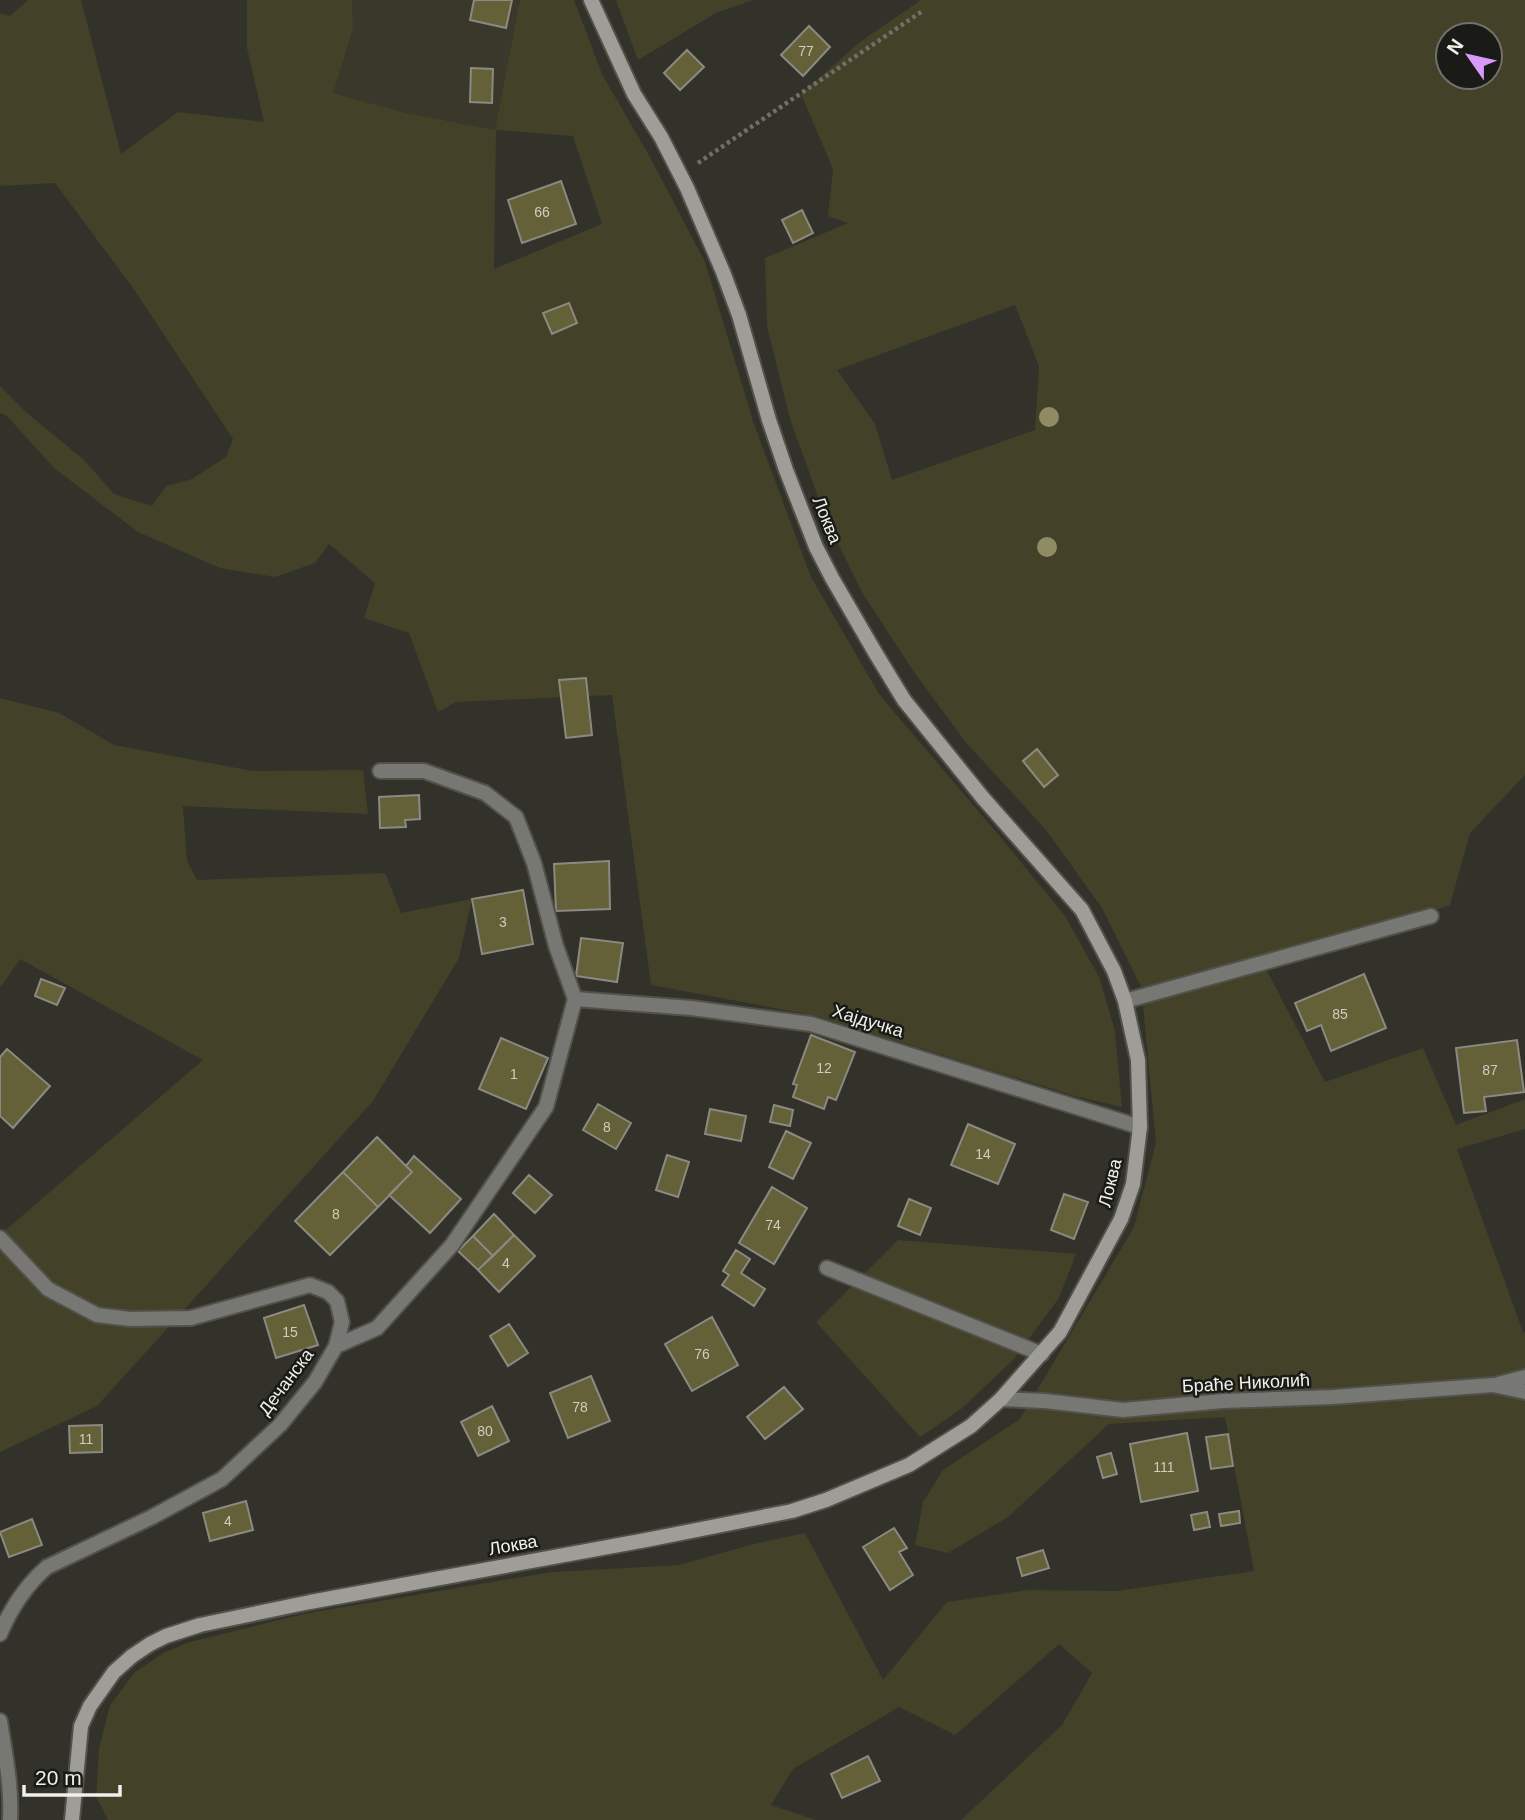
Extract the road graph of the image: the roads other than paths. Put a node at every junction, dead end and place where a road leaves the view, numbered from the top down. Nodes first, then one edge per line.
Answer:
1 (591, 0) edge
2 (380, 771) dead end
3 (1432, 916) dead end
4 (575, 999) junction
5 (1125, 1001) junction
6 (1140, 1127) junction
7 (0, 1238) edge
8 (827, 1268) dead end
9 (336, 1346) junction
10 (1042, 1354) junction
11 (1525, 1377) edge
12 (1493, 1385) junction
13 (1525, 1392) edge
14 (1001, 1399) junction
15 (0, 1634) edge
16 (0, 1721) edge
17 (10, 1820) edge
18 (72, 1820) edge

1 - 5 main road, Локва
2 - 4 street
3 - 5 street
4 - 6 street, Хајдучка
4 - 9 street
5 - 6 main road, Локва
6 - 10 main road, Локва
7 - 9 street, Дечанска
8 - 10 street
9 - 15 street, Дечанска
10 - 14 main road, Локва
11 - 12 street, Браће Николић
12 - 13 street, Браће Николић
12 - 14 street, Браће Николић
14 - 18 main road, Локва
16 - 17 street

